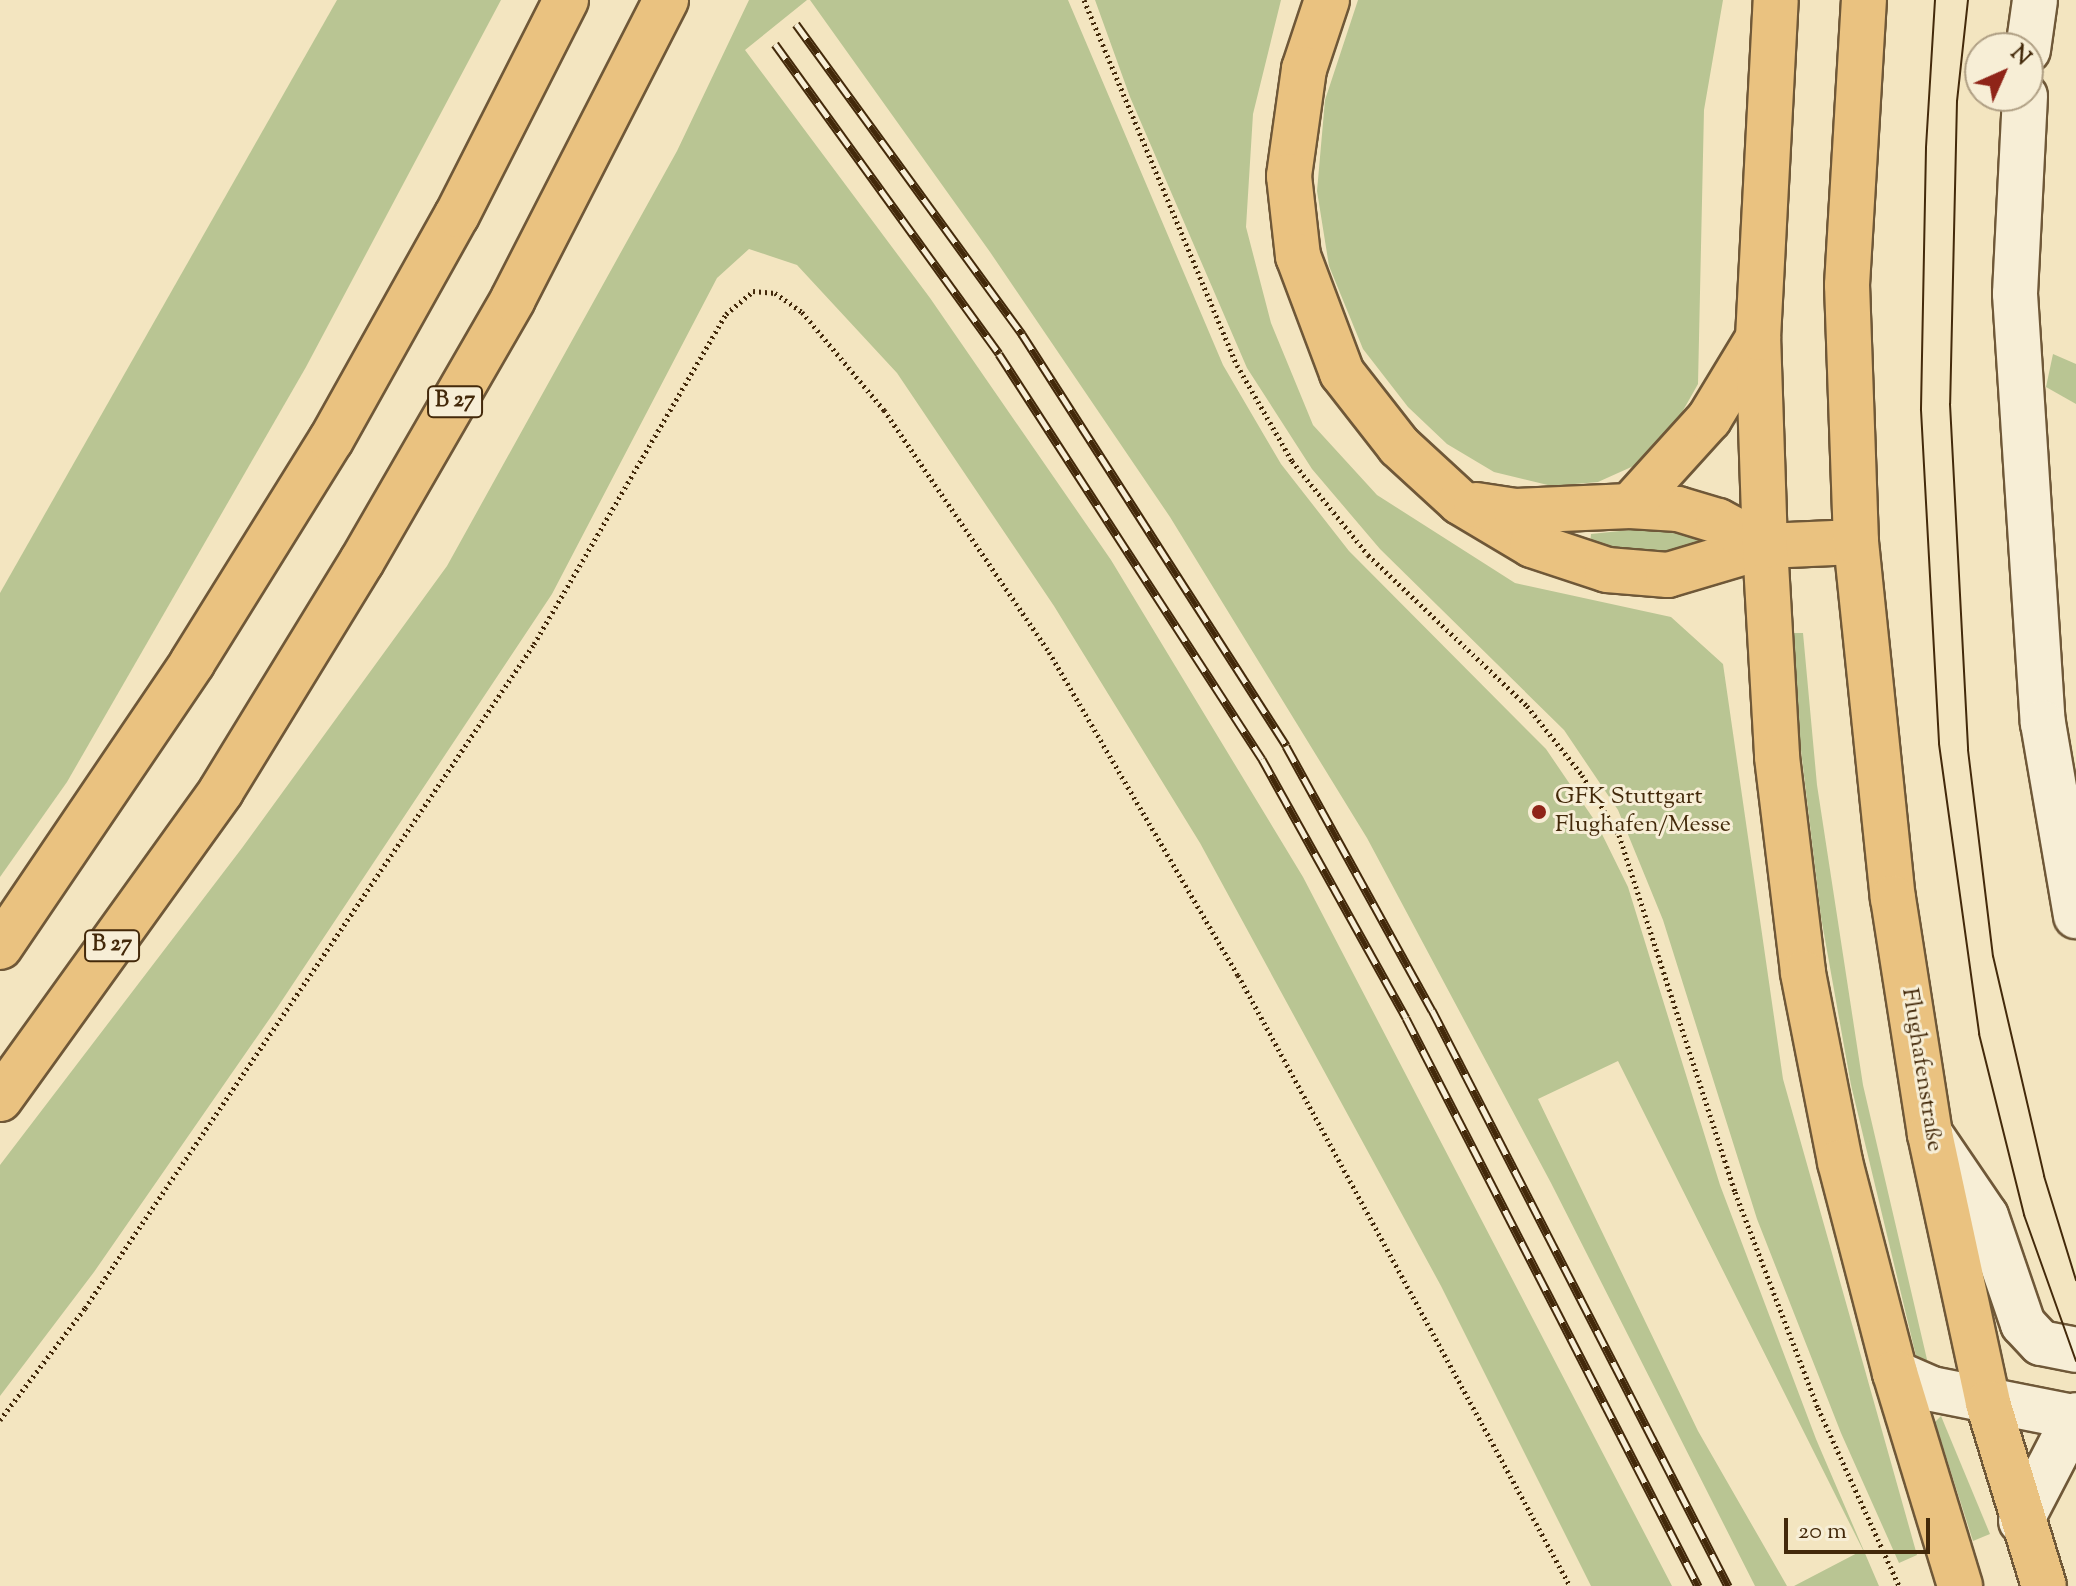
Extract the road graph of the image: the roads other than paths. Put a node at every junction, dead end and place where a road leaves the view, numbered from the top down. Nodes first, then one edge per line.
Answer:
1 (566, 0) edge
2 (666, 0) edge
3 (1327, 0) edge
4 (1776, 0) edge
5 (1864, 0) edge
6 (2035, 0) edge
7 (2031, 32) edge
8 (2024, 112) edge
9 (1758, 338) junction
10 (1460, 502) junction
11 (1630, 506) junction
12 (1856, 542) junction
13 (1765, 546) junction
14 (2076, 916) edge
15 (0, 947) edge
16 (0, 1099) edge
17 (1930, 1134) junction
18 (2076, 1350) edge
19 (1895, 1373) junction
20 (1988, 1403) junction
21 (2075, 1416) edge
22 (2021, 1521) junction
23 (1960, 1586) edge
24 (2044, 1586) edge

1 - 15 main road
2 - 16 main road, B 27
3 - 10 main road
4 - 9 main road
5 - 12 main road, Flughafenstraße
6 - 7 lane
8 - 14 lane
9 - 11 main road
9 - 13 main road
10 - 11 main road
10 - 13 main road
11 - 13 main road
12 - 13 main road
12 - 17 main road, Flughafenstraße
13 - 19 main road
17 - 18 lane
17 - 20 main road, Flughafenstraße
19 - 20 lane
19 - 23 main road
20 - 21 lane
20 - 22 main road, Flughafenstraße
21 - 22 lane
22 - 24 main road, Flughafenstraße

